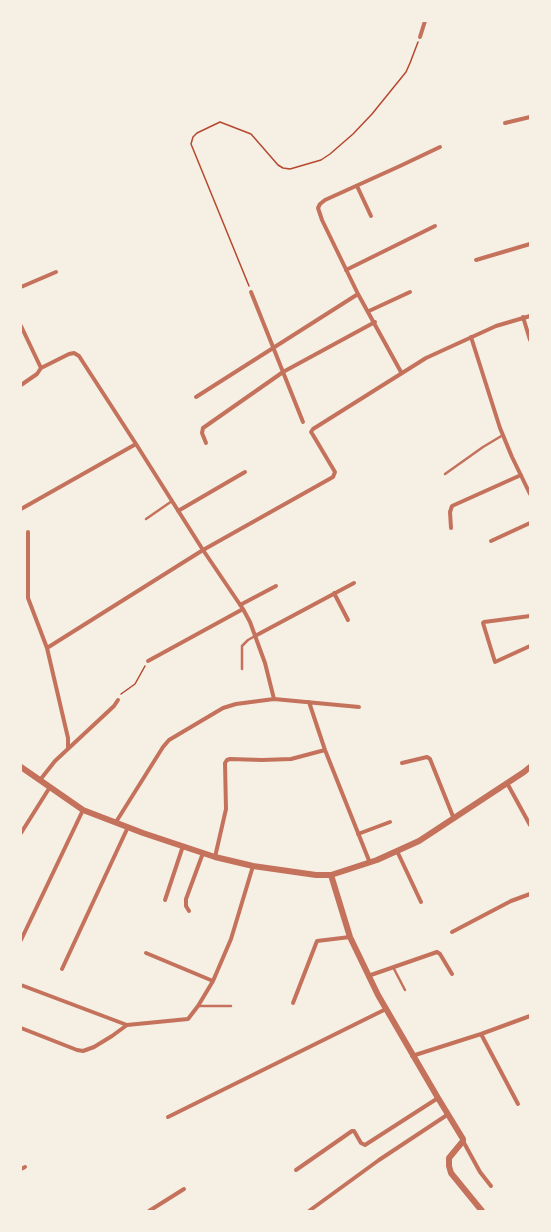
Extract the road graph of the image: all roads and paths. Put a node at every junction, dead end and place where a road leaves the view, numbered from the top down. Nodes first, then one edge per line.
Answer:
1 (425, 21) edge
2 (420, 37) joint
3 (530, 117) edge
4 (505, 123) dead end
5 (440, 147) dead end
6 (357, 186) junction
7 (371, 216) dead end
8 (435, 226) dead end
9 (530, 244) edge
10 (476, 260) dead end
11 (346, 270) junction
12 (56, 272) dead end
13 (21, 287) edge
14 (251, 292) joint
15 (410, 292) dead end
16 (358, 294) junction
17 (369, 311) junction
18 (530, 316) edge
19 (523, 317) junction
20 (374, 322) junction
21 (21, 326) edge
22 (471, 337) junction
23 (530, 340) edge
24 (274, 347) junction
25 (41, 368) junction
26 (283, 372) junction
27 (401, 372) junction
28 (21, 385) edge
29 (196, 397) dead end
30 (303, 422) dead end
31 (503, 435) junction
32 (206, 443) dead end
33 (136, 444) junction
34 (246, 472) dead end
35 (445, 474) dead end
36 (520, 475) junction
37 (530, 494) edge
38 (172, 501) junction
39 (21, 509) edge
40 (178, 511) junction
41 (146, 519) dead end
42 (530, 523) edge
43 (451, 528) dead end
44 (28, 532) dead end
45 (491, 541) dead end
46 (202, 550) junction
47 (354, 583) dead end
48 (276, 586) dead end
49 (334, 593) junction
50 (240, 605) junction
51 (243, 609) junction
52 (530, 616) edge
53 (348, 620) dead end
54 (255, 636) junction
55 (530, 646) edge
56 (47, 648) junction
57 (148, 661) joint
58 (242, 669) dead end
59 (274, 699) junction
60 (118, 700) joint
61 (309, 702) junction
62 (359, 707) dead end
63 (68, 749) junction
64 (325, 750) junction
65 (402, 763) dead end
66 (21, 767) edge
67 (530, 767) edge
68 (40, 780) junction
69 (508, 783) junction
70 (50, 787) junction
71 (84, 810) junction
72 (454, 818) junction
73 (116, 822) junction
74 (390, 822) dead end
75 (530, 825) edge
76 (128, 827) junction
77 (21, 833) edge
78 (358, 834) junction
79 (183, 846) junction
80 (397, 851) junction
81 (203, 853) junction
82 (215, 857) junction
83 (370, 863) junction
84 (253, 866) junction
85 (331, 875) junction
86 (530, 894) edge
87 (165, 900) dead end
88 (421, 902) dead end
89 (189, 911) dead end
90 (452, 932) dead end
91 (350, 937) junction
92 (21, 940) edge
93 (146, 953) dead end
94 (393, 967) junction
95 (62, 969) dead end
96 (452, 974) dead end
97 (368, 976) junction
98 (213, 981) junction
99 (21, 985) edge
100 (405, 990) dead end
101 (292, 1003) dead end
102 (198, 1006) junction
103 (231, 1006) dead end
104 (386, 1009) junction
105 (530, 1016) edge
106 (128, 1025) junction
107 (21, 1028) edge
108 (481, 1034) junction
109 (412, 1056) junction
110 (438, 1098) junction
111 (518, 1104) dead end
112 (447, 1115) junction
113 (168, 1117) dead end
114 (463, 1141) junction
115 (296, 1170) dead end
116 (491, 1186) dead end
117 (184, 1189) dead end
118 (156, 1206) junction
119 (149, 1211) edge
120 (159, 1211) edge
121 (309, 1211) edge
122 (482, 1211) edge

1 - 2 street
2 - 14 path
3 - 4 street
5 - 6 street
6 - 7 street
6 - 11 street
8 - 11 street
9 - 10 street
11 - 16 street
12 - 13 street
14 - 24 street
15 - 17 street
16 - 17 street
16 - 24 street
17 - 20 street
18 - 19 street
19 - 22 street
19 - 23 street
20 - 26 street
20 - 27 street
21 - 25 street
22 - 27 street
22 - 31 street
24 - 26 street
24 - 29 street
25 - 28 street
25 - 33 street
26 - 30 street
26 - 32 street
27 - 46 street
31 - 35 lane
31 - 36 street
33 - 38 street
33 - 39 street
34 - 40 street
36 - 37 street
36 - 43 street
38 - 40 street
38 - 41 lane
40 - 46 street
42 - 45 street
44 - 56 street
46 - 50 street
46 - 56 street
47 - 49 street
48 - 50 street
49 - 53 street
49 - 54 street
50 - 51 street
51 - 54 street
51 - 57 street
52 - 55 street
54 - 58 lane
54 - 59 street
56 - 63 street
57 - 60 path
59 - 61 street
59 - 73 street
60 - 63 street
61 - 62 street
61 - 64 street
63 - 68 street
64 - 78 street
64 - 82 street
65 - 72 street
66 - 68 street
67 - 69 street
68 - 70 street
69 - 72 street
69 - 75 street
70 - 71 street
70 - 77 street
71 - 73 street
71 - 92 street
72 - 80 street
73 - 76 street
74 - 78 street
76 - 79 street
76 - 95 street
78 - 83 street
79 - 81 street
79 - 87 street
80 - 83 street
80 - 88 street
81 - 82 street
81 - 89 street
82 - 84 street
83 - 85 street
84 - 85 street
84 - 98 street
85 - 91 street
86 - 90 street
91 - 97 street
91 - 101 street
93 - 98 street
94 - 96 street
94 - 97 street
94 - 100 lane
97 - 104 street
98 - 102 street
99 - 106 street
102 - 103 lane
102 - 106 street
104 - 109 street
104 - 113 street
105 - 108 street
106 - 107 street
108 - 109 street
108 - 111 street
109 - 110 street
110 - 112 street
110 - 115 street
112 - 114 street
112 - 121 street
114 - 116 street
114 - 122 street
117 - 118 street
118 - 119 street
118 - 120 street

